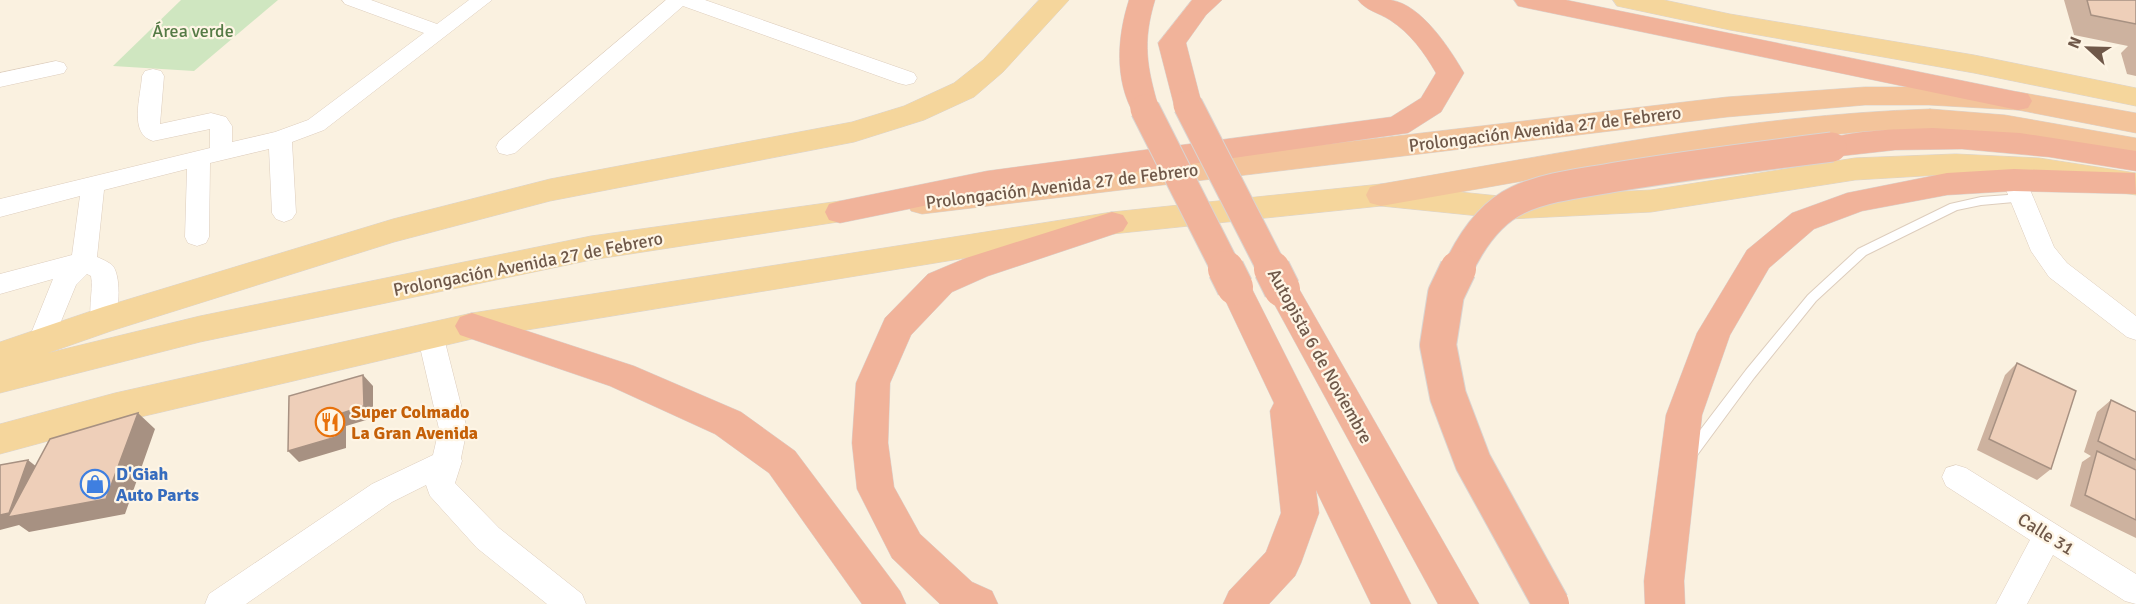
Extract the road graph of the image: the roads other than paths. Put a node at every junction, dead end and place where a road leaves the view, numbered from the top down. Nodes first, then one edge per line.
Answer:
1 (352, 0) edge
2 (482, 0) edge
3 (678, 0) edge
4 (685, 0) edge
5 (1056, 0) edge
6 (1142, 0) edge
7 (1209, 0) edge
8 (1371, 0) edge
9 (1529, 0) edge
10 (1626, 0) edge
11 (1730, 22) junction
12 (440, 32) junction
13 (56, 68) dead end
14 (153, 76) dead end
15 (906, 78) dead end
16 (0, 80) edge
17 (2136, 97) edge
18 (2018, 100) junction
19 (2136, 123) edge
20 (280, 138) junction
21 (507, 147) dead end
22 (2136, 148) edge
23 (210, 155) junction
24 (2136, 161) edge
25 (2136, 184) edge
26 (93, 186) junction
27 (2018, 189) junction
28 (1381, 195) junction
29 (0, 208) edge
30 (840, 212) junction
31 (285, 213) dead end
32 (1112, 223) junction
33 (197, 237) dead end
34 (84, 261) junction
35 (0, 284) edge
36 (103, 320) junction
37 (472, 326) junction
38 (2136, 330) edge
39 (430, 334) junction
40 (41, 340) junction
41 (0, 356) edge
42 (0, 379) edge
43 (1285, 386) junction
44 (0, 439) edge
45 (448, 461) junction
46 (1676, 472) junction
47 (1956, 477) dead end
48 (2048, 535) junction
49 (2136, 591) edge
50 (220, 604) edge
51 (571, 604) edge
52 (886, 604) edge
53 (978, 604) edge
54 (1243, 604) edge
55 (1391, 604) edge
56 (1459, 604) edge
57 (1551, 604) edge
58 (1665, 604) edge
59 (2011, 604) edge

1 - 12 street
2 - 12 street
3 - 21 street
4 - 15 street
5 - 36 main road
6 - 43 highway, bridge
7 - 56 highway, Autopista 6 de Noviembre, bridge
8 - 30 highway
9 - 11 highway
9 - 18 highway
10 - 11 main road
11 - 17 main road
12 - 20 street
13 - 16 street
14 - 23 street
18 - 19 highway, Prolongación Avenida 27 de Febrero
18 - 30 highway, Prolongación Avenida 27 de Febrero
20 - 23 street
20 - 31 street
22 - 28 highway, Prolongación Avenida 27 de Febrero
23 - 26 street
23 - 33 street
24 - 57 highway, bridge
25 - 27 highway
25 - 28 main road, Prolongación Avenida 27 de Febrero
26 - 29 street
26 - 34 street
27 - 38 street
27 - 46 lane
27 - 46 highway
28 - 32 main road, Prolongación Avenida 27 de Febrero
30 - 42 main road, Prolongación Avenida 27 de Febrero
32 - 37 main road, Prolongación Avenida 27 de Febrero
32 - 53 highway
34 - 35 street
34 - 36 street
34 - 40 street
36 - 40 main road
37 - 39 main road, Prolongación Avenida 27 de Febrero
37 - 52 highway
39 - 44 main road, Prolongación Avenida 27 de Febrero
39 - 45 street
40 - 41 main road
43 - 54 highway
43 - 55 highway
45 - 50 street
45 - 51 street
46 - 58 highway
47 - 48 street, Calle 31
48 - 49 street, Calle 31
48 - 59 street

